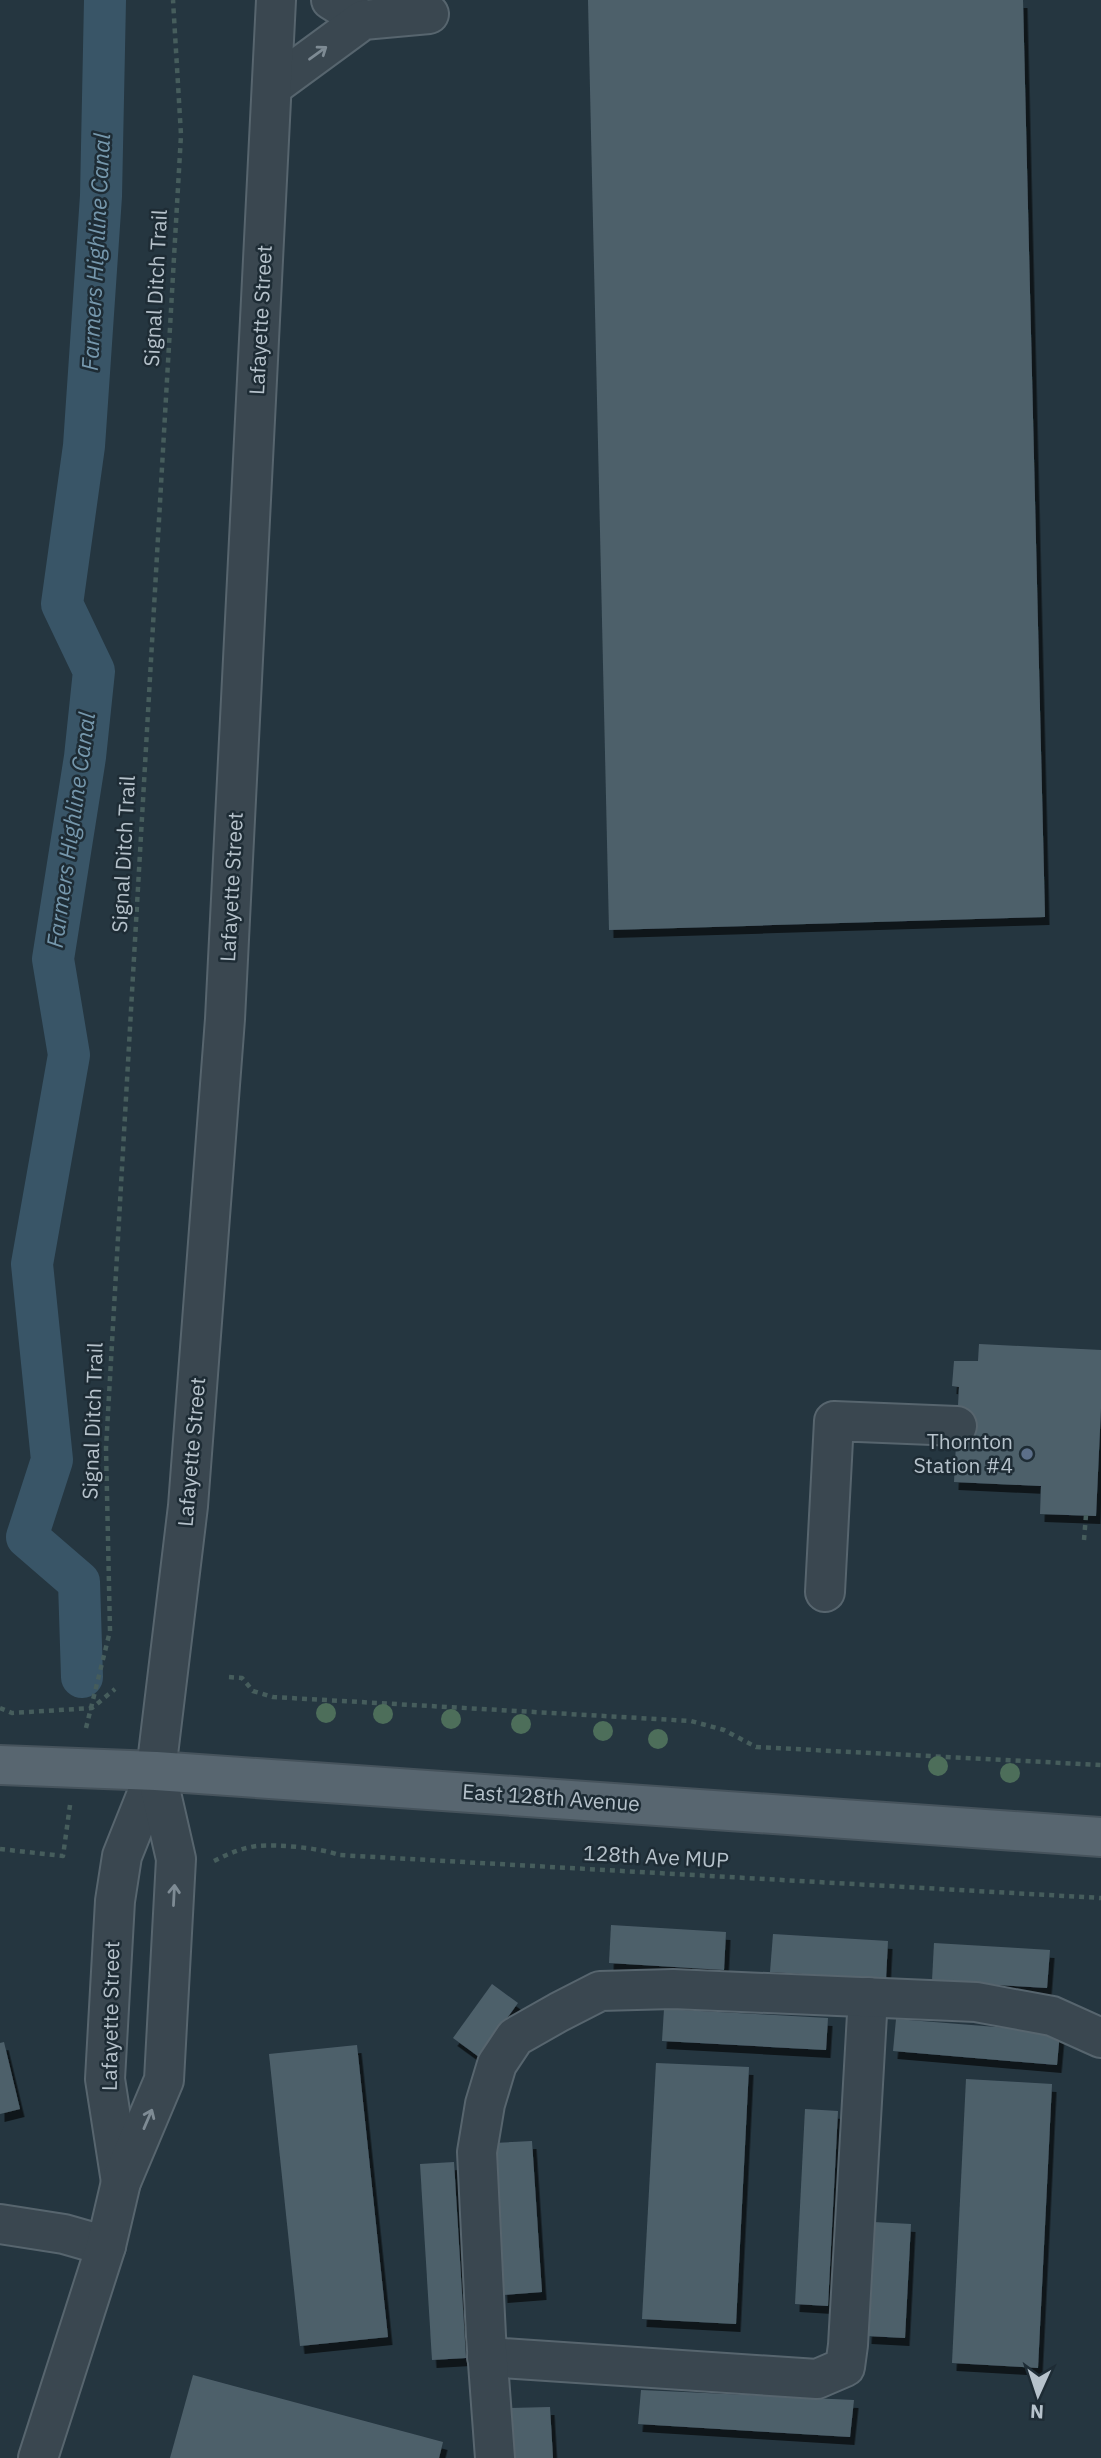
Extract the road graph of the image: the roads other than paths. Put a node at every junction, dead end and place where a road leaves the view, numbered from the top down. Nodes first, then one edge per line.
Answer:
1 (276, 0) edge
2 (331, 0) edge
3 (429, 14) dead end
4 (363, 20) junction
5 (273, 86) junction
6 (957, 1426) dead end
7 (825, 1592) dead end
8 (0, 1765) edge
9 (156, 1771) junction
10 (1101, 1837) edge
11 (868, 1997) junction
12 (1101, 2038) edge
13 (121, 2182) junction
14 (0, 2224) edge
15 (106, 2246) junction
16 (487, 2357) junction
17 (38, 2458) edge
18 (495, 2458) edge

1 - 5 street, Lafayette Street
2 - 4 street
3 - 4 street
5 -> 4 street
5 - 9 street, Lafayette Street
6 - 7 street
8 - 9 main road, East 128th Avenue
9 - 10 main road, East 128th Avenue
9 - 13 street, Lafayette Street
13 -> 9 street, Lafayette Street
11 - 12 street
11 - 16 street
11 - 16 street
13 - 15 street, Lafayette Street
14 - 15 street
15 - 17 street, Lafayette Street
16 - 18 street

